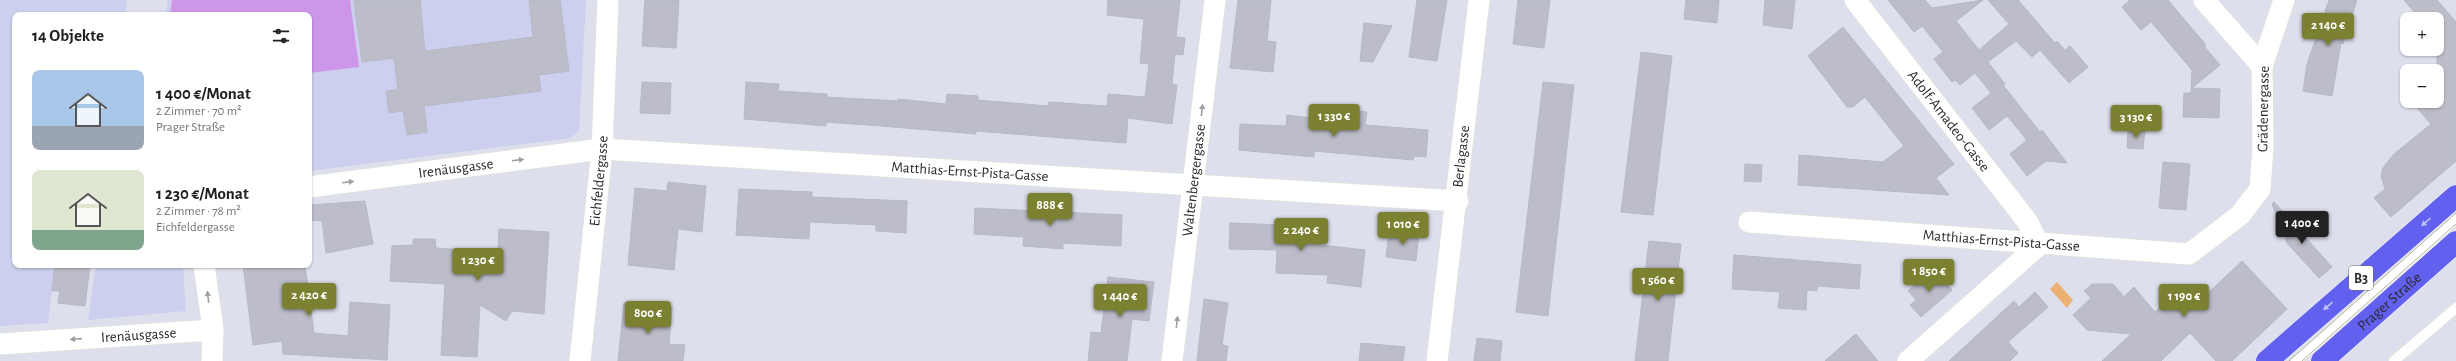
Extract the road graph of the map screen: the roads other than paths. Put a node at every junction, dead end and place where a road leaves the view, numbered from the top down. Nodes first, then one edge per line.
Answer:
1 (608, 0) edge
2 (1215, 0) edge
3 (1479, 0) edge
4 (1855, 0) edge
5 (2204, 0) edge
6 (2284, 0) edge
7 (2262, 66) junction
8 (602, 149) junction
9 (1194, 183) junction
10 (312, 187) edge
11 (2456, 196) edge
12 (1458, 201) junction
13 (2240, 215) joint
14 (2456, 219) edge
15 (1749, 222) dead end
16 (2456, 242) edge
17 (2039, 245) junction
18 (204, 268) edge
19 (2456, 308) edge
20 (213, 330) junction
21 (0, 344) edge
22 (212, 361) edge
23 (580, 361) edge
24 (1172, 361) edge
25 (1438, 361) edge
26 (1908, 361) edge
27 (2267, 361) edge
28 (2296, 361) edge
29 (2322, 361) edge
30 (2394, 361) edge

1 - 8 street, Eichfeldergasse
9 -> 2 street, Waltenbergergasse
3 - 12 street, Berlagasse
4 - 17 street, Adolf-Amadeo-Gasse
5 - 7 street
6 - 7 street, Grädenergasse
7 - 13 street, Grädenergasse
8 - 9 street, Matthias-Ernst-Pista-Gasse
10 -> 8 street, Irenäusgasse
8 - 23 street, Eichfeldergasse
9 - 12 street, Matthias-Ernst-Pista-Gasse
24 -> 9 street, Waltenbergergasse
11 -> 27 main road, B3
12 - 25 street, Berlagasse
13 - 17 street, Matthias-Ernst-Pista-Gasse
14 - 28 lane
15 - 17 street, Matthias-Ernst-Pista-Gasse
16 - 29 main road, Prager Straße / B3
17 - 26 street
20 -> 18 street
19 - 30 lane
20 -> 21 street, Irenäusgasse
20 - 22 street

